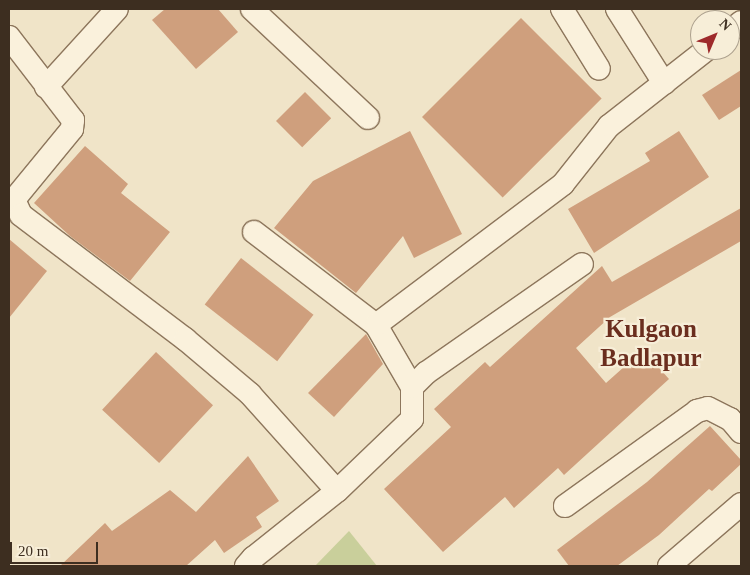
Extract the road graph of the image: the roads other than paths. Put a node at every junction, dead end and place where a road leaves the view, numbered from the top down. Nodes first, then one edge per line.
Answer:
1 (117, 9) edge
2 (252, 9) edge
3 (562, 9) edge
4 (617, 9) edge
5 (9, 37) edge
6 (693, 60) edge
7 (599, 69) dead end
8 (664, 83) junction
9 (46, 87) junction
10 (368, 118) dead end
11 (254, 232) dead end
12 (582, 264) dead end
13 (376, 325) junction
14 (412, 387) junction
15 (741, 432) edge
16 (337, 491) junction
17 (741, 504) edge
18 (565, 506) dead end
19 (246, 566) edge
20 (670, 566) edge

1 - 9 street
2 - 10 street
3 - 7 street
4 - 8 street
5 - 9 street
6 - 8 street
8 - 13 street
9 - 16 street
11 - 13 street
12 - 14 street
13 - 14 street
14 - 16 street
15 - 18 street
16 - 19 street
17 - 20 street

